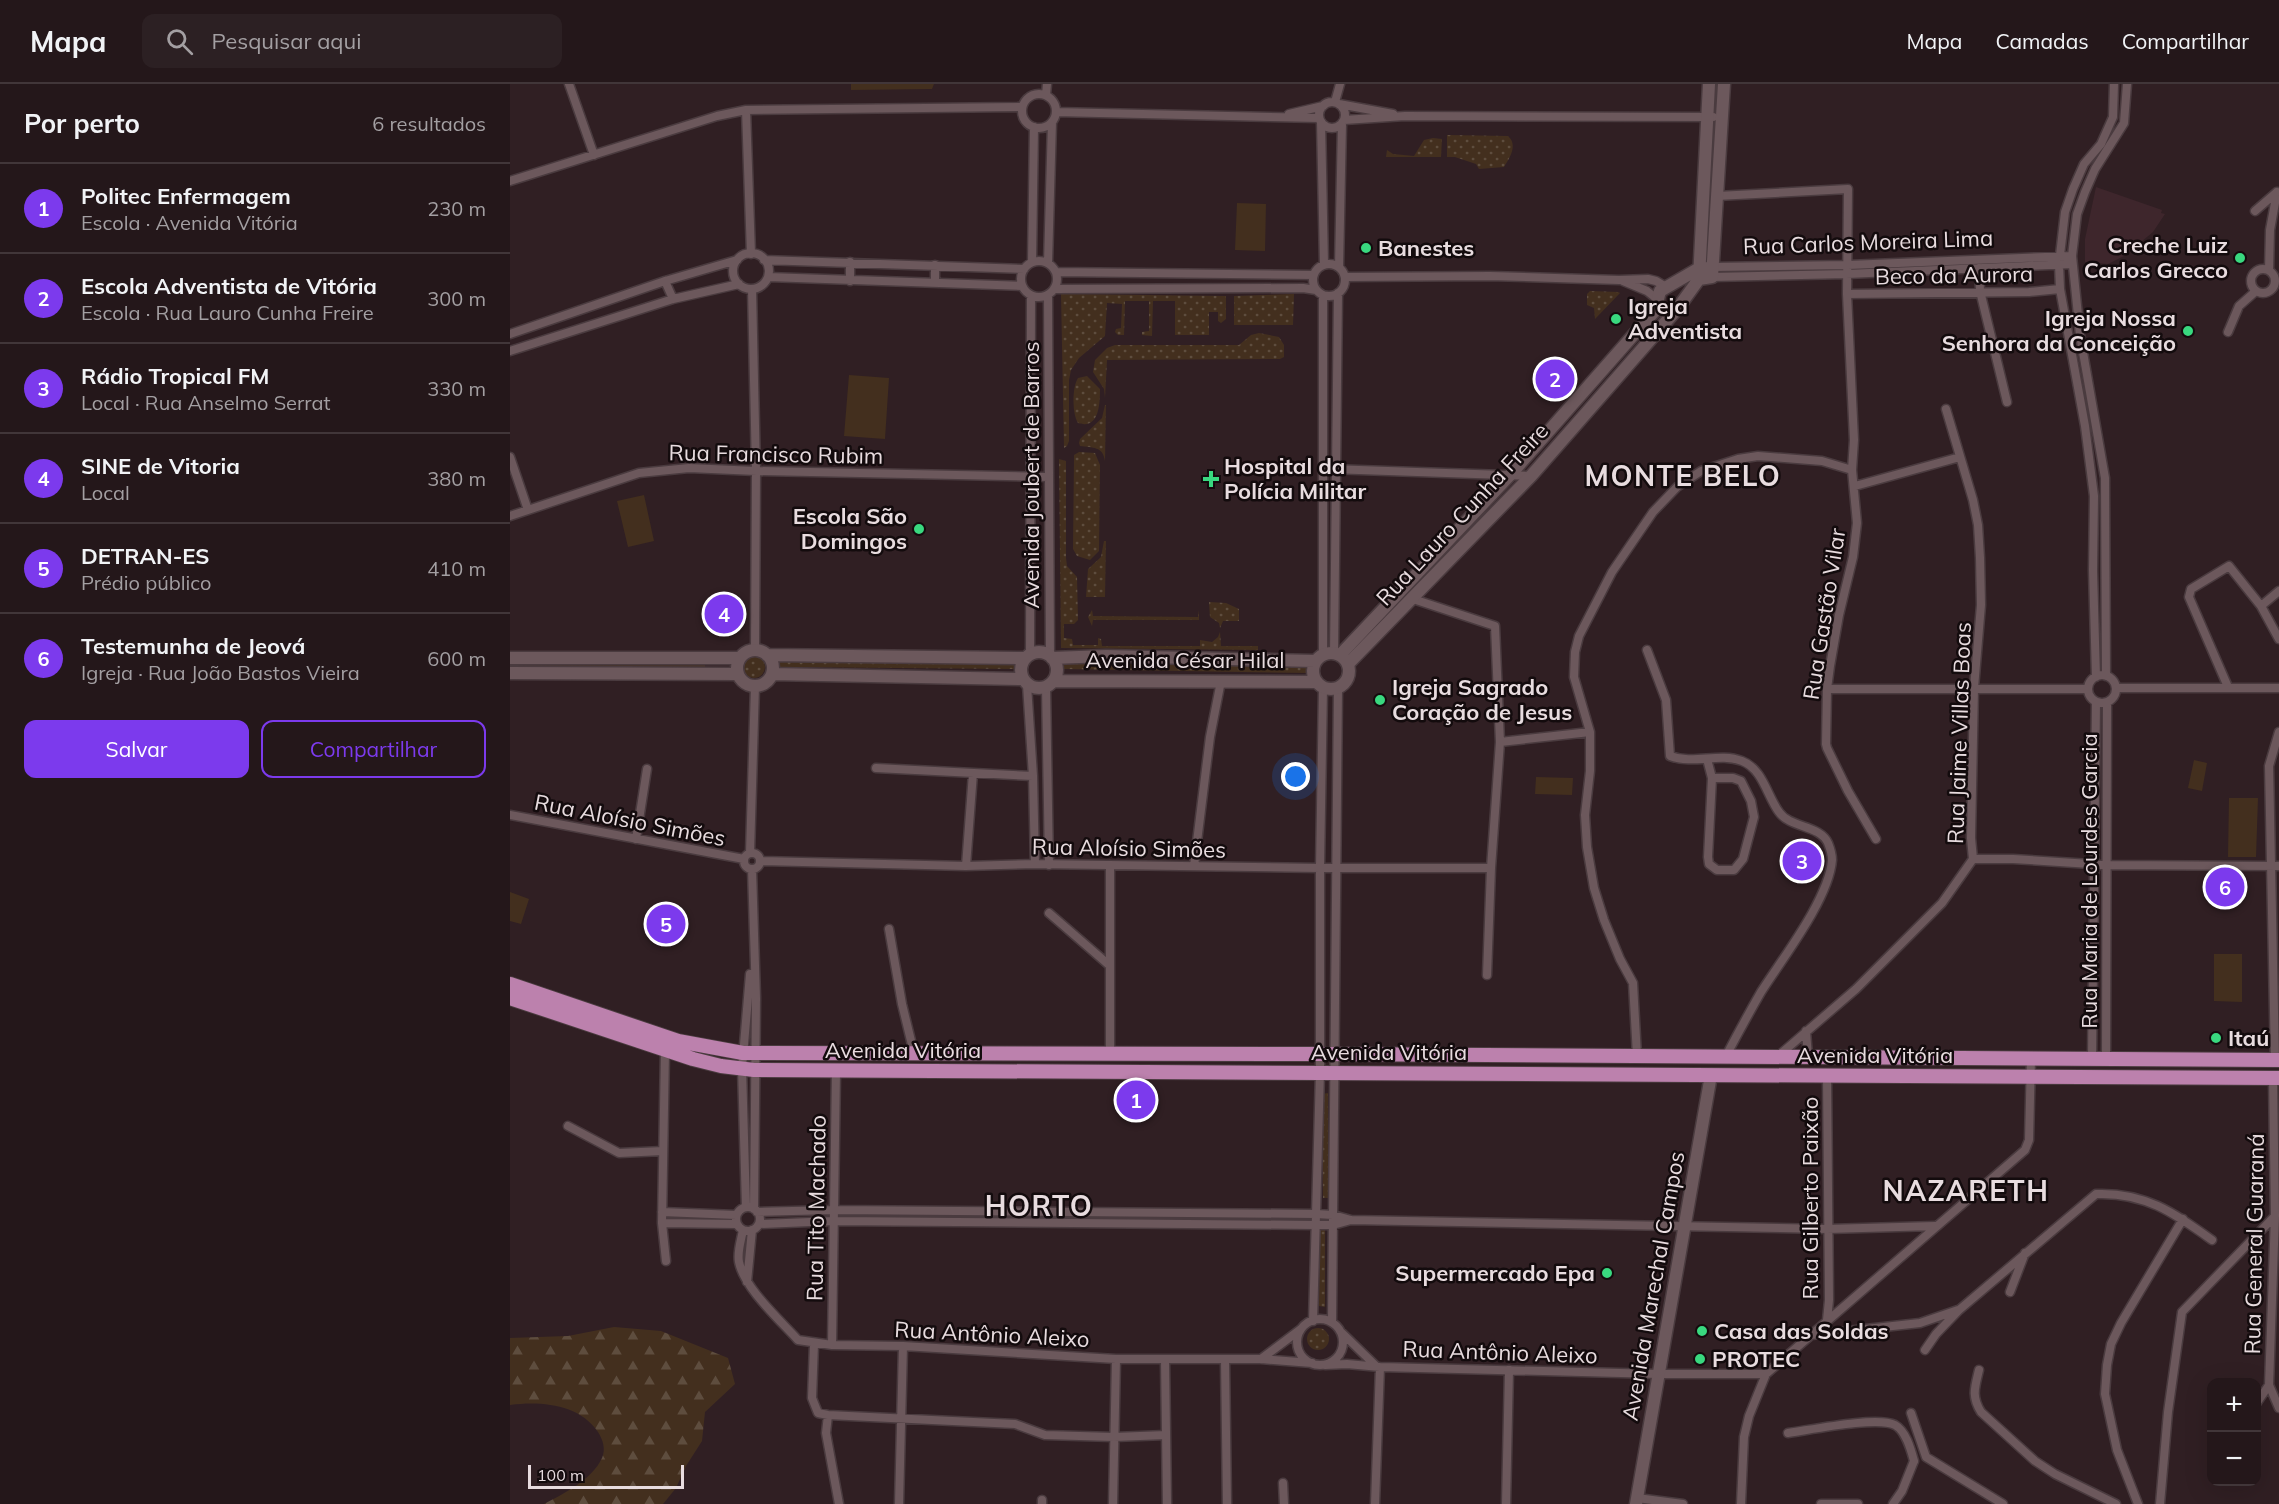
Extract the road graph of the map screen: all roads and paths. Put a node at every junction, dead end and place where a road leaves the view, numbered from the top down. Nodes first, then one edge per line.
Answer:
1 (569, 84) edge
2 (1031, 84) edge
3 (1047, 84) edge
4 (1340, 84) edge
5 (1709, 84) edge
6 (1724, 84) edge
7 (2114, 84) edge
8 (2127, 84) edge
9 (1030, 96) junction
10 (1047, 96) junction
11 (1337, 103) junction
12 (1323, 106) junction
13 (1022, 107) junction
14 (746, 110) junction
15 (1056, 112) junction
16 (1406, 116) junction
17 (1708, 116) junction
18 (1280, 117) junction
19 (1722, 117) junction
20 (1320, 120) junction
21 (1052, 122) junction
22 (1343, 122) junction
23 (1034, 127) junction
24 (594, 155) junction
25 (510, 181) edge
26 (2278, 191) edge
27 (1717, 196) junction
28 (2255, 211) dead end
29 (751, 254) junction
30 (737, 260) junction
31 (764, 260) junction
32 (2060, 260) junction
33 (2072, 260) junction
34 (850, 262) junction
35 (1032, 262) junction
36 (1048, 263) junction
37 (1324, 264) junction
38 (935, 265) junction
39 (1339, 267) junction
40 (1024, 268) junction
41 (1979, 268) junction
42 (1848, 269) junction
43 (2269, 270) junction
44 (1056, 272) junction
45 (1712, 272) junction
46 (1699, 274) junction
47 (1313, 275) junction
48 (768, 277) junction
49 (1345, 277) junction
50 (665, 280) junction
51 (1620, 280) junction
52 (850, 281) junction
53 (739, 284) junction
54 (935, 284) junction
55 (1022, 286) junction
56 (1668, 287) junction
57 (752, 289) junction
58 (2060, 289) junction
59 (1980, 291) junction
60 (2256, 291) junction
61 (1051, 292) junction
62 (1320, 292) junction
63 (1338, 293) junction
64 (1847, 294) junction
65 (1031, 296) junction
66 (673, 299) junction
67 (1658, 303) junction
68 (1678, 308) junction
69 (2228, 332) dead end
70 (510, 334) edge
71 (510, 351) edge
72 (2092, 399) junction
73 (2081, 401) junction
74 (2007, 402) dead end
75 (1946, 409) dead end
76 (510, 457) edge
77 (1960, 457) junction
78 (1335, 468) junction
79 (1323, 469) junction
80 (1852, 470) junction
81 (756, 471) junction
82 (1511, 474) junction
83 (1030, 476) junction
84 (1531, 476) junction
85 (1049, 477) junction
86 (1855, 486) junction
87 (528, 510) junction
88 (510, 516) edge
89 (2279, 591) edge
90 (1398, 592) junction
91 (1410, 598) junction
92 (2261, 606) junction
93 (2279, 639) edge
94 (755, 650) junction
95 (1647, 650) dead end
96 (767, 655) junction
97 (1028, 656) junction
98 (1051, 656) junction
99 (1332, 657) junction
100 (510, 658) edge
101 (740, 658) junction
102 (510, 673) edge
103 (738, 674) junction
104 (772, 674) junction
105 (2101, 676) junction
106 (1221, 681) junction
107 (1025, 682) junction
108 (1050, 684) junction
109 (1320, 684) junction
110 (755, 686) junction
111 (1338, 687) junction
112 (2228, 687) junction
113 (1974, 688) junction
114 (2116, 688) junction
115 (2279, 688) edge
116 (1827, 689) junction
117 (2088, 689) junction
118 (2096, 702) junction
119 (2107, 702) junction
120 (1590, 732) junction
121 (2279, 732) edge
122 (1500, 742) junction
123 (1707, 759) junction
124 (876, 768) dead end
125 (647, 769) dead end
126 (973, 773) junction
127 (1033, 776) junction
128 (1712, 778) junction
129 (510, 815) edge
130 (1876, 839) dead end
131 (636, 840) junction
132 (747, 856) junction
133 (1973, 859) junction
134 (761, 861) junction
135 (1035, 864) junction
136 (2093, 864) junction
137 (1049, 865) junction
138 (1110, 865) junction
139 (1491, 865) junction
140 (2106, 865) junction
141 (966, 866) junction
142 (1194, 866) junction
143 (2274, 866) edge
144 (1320, 868) junction
145 (1335, 868) junction
146 (752, 869) junction
147 (1049, 913) dead end
148 (889, 929) dead end
149 (1109, 965) junction
150 (1487, 975) dead end
151 (510, 984) edge
152 (510, 998) edge
153 (1806, 1030) junction
154 (665, 1051) junction
155 (749, 1052) junction
156 (914, 1053) junction
157 (1110, 1053) junction
158 (1320, 1054) junction
159 (1335, 1054) junction
160 (1637, 1056) junction
161 (1726, 1056) junction
162 (1744, 1056) junction
163 (1808, 1056) junction
164 (1777, 1057) junction
165 (2031, 1058) junction
166 (2092, 1059) junction
167 (2106, 1059) junction
168 (2277, 1060) edge
169 (748, 1069) junction
170 (836, 1071) junction
171 (1320, 1072) junction
172 (1336, 1073) junction
173 (1711, 1075) junction
174 (1827, 1076) junction
175 (2030, 1077) junction
176 (2276, 1078) edge
177 (568, 1126) dead end
178 (663, 1151) junction
179 (752, 1209) junction
180 (834, 1210) junction
181 (662, 1212) junction
182 (1316, 1214) junction
183 (1333, 1215) junction
184 (2275, 1216) junction
185 (2183, 1219) junction
186 (1351, 1220) junction
187 (834, 1221) junction
188 (662, 1223) junction
189 (746, 1225) junction
190 (1316, 1225) junction
191 (1333, 1225) junction
192 (1935, 1226) junction
193 (1684, 1227) junction
194 (1827, 1229) junction
195 (2212, 1240) dead end
196 (2026, 1252) junction
197 (666, 1261) dead end
198 (2010, 1292) dead end
199 (1829, 1300) junction
200 (1847, 1305) junction
201 (1959, 1310) junction
202 (1827, 1320) junction
203 (1313, 1321) junction
204 (1332, 1322) junction
205 (1302, 1329) junction
206 (1341, 1332) junction
207 (1811, 1335) junction
208 (814, 1344) junction
209 (832, 1345) junction
210 (903, 1346) junction
211 (1925, 1350) dead end
212 (1116, 1359) junction
213 (1261, 1359) junction
214 (1165, 1360) junction
215 (1225, 1360) junction
216 (1312, 1363) junction
217 (1325, 1365) junction
218 (1378, 1366) junction
219 (1509, 1370) junction
220 (1979, 1370) dead end
221 (1659, 1374) junction
222 (1766, 1374) junction
223 (2269, 1385) junction
224 (2261, 1397) edge
225 (2279, 1408) edge
226 (1911, 1413) dead end
227 (828, 1415) junction
228 (902, 1420) junction
229 (1788, 1433) dead end
230 (1166, 1435) junction
231 (1114, 1437) junction
232 (1926, 1457) junction
233 (1914, 1461) junction
234 (1283, 1483) dead end
235 (1637, 1501) edge
236 (838, 1504) edge
237 (900, 1504) edge
238 (1113, 1504) edge
239 (1167, 1504) edge
240 (1227, 1504) edge
241 (1284, 1504) edge
242 (1375, 1504) edge
243 (1506, 1504) edge
244 (1683, 1504) edge
245 (1741, 1504) edge
246 (1821, 1504) edge
247 (1858, 1504) edge
248 (1893, 1504) edge
249 (2003, 1504) edge
250 (2116, 1504) edge
251 (2138, 1504) edge
252 (2160, 1504) edge

1 - 24 street
2 - 9 street
3 - 10 street
4 - 11 street
5 - 17 street
6 - 19 street
7 - 32 street
8 - 33 street
9 - 10 street
9 - 13 street
10 - 15 street
11 - 12 street
11 - 16 street
11 - 22 street
12 - 18 street
12 - 20 street
13 - 14 street
13 - 23 street
14 - 24 street
14 - 29 street
15 - 18 street
15 - 21 street
16 - 17 street
16 - 22 street
17 - 19 street
17 - 46 street
18 - 20 street
19 - 27 street
20 - 22 street
20 - 37 street
21 - 23 street
21 - 36 street
22 - 39 street
23 - 35 street
24 - 25 street
26 - 28 street
26 - 43 street
27 - 42 street, Rua Gastão Vilar
27 - 45 street
29 - 30 street
29 - 31 street
30 - 50 street
30 - 53 street
31 - 34 street
31 - 48 street
32 - 33 street, Rua Carlos Moreira Lima
32 - 41 street, Rua Carlos Moreira Lima
32 - 42 street, Rua Carlos Moreira Lima
32 - 58 street
33 - 72 street
34 - 38 street
34 - 52 street
35 - 36 street
35 - 40 street
36 - 44 street
37 - 39 street
37 - 47 street
38 - 40 street
38 - 54 street
39 - 49 street
40 - 55 street
41 - 42 street, Rua Carlos Moreira Lima
41 - 59 street
42 - 45 street, Rua Carlos Moreira Lima
42 - 64 street, Rua Gastão Vilar
43 - 60 street
43 - 60 street
44 - 47 street
44 - 61 street
45 - 46 street, Rua Carlos Moreira Lima
46 - 56 street, Rua Carlos Moreira Lima
46 - 68 street
47 - 62 street
48 - 52 street
48 - 57 street
49 - 51 street
49 - 63 street
50 - 66 street
50 - 70 street
51 - 56 street
51 - 67 street
52 - 54 street
53 - 57 street
53 - 66 street
54 - 55 street
55 - 65 street
56 - 67 street
56 - 68 street
57 - 81 street
58 - 59 street, Beco da Aurora
58 - 73 street
59 - 64 street, Beco da Aurora
59 - 74 street
60 - 69 street
61 - 62 street
61 - 65 street
61 - 85 street, Avenida Joubert de Barros
62 - 63 street
62 - 79 street
63 - 78 street
64 - 80 street, Rua Gastão Vilar
65 - 83 street, Avenida Joubert de Barros
66 - 71 street
67 - 68 street
67 - 82 street, Rua Lauro Cunha Freire
68 - 84 street, Rua Lauro Cunha Freire
72 - 73 street
72 - 105 street
73 - 105 street
75 - 77 street, Rua Jaime Villas Boas
76 - 87 street
77 - 86 street
77 - 113 street, Rua Jaime Villas Boas
78 - 79 street
78 - 82 street
78 - 99 street
79 - 99 street
80 - 86 street, Rua Gastão Vilar
80 - 120 street
81 - 83 street, Rua Francisco Rubim
81 - 87 street, Rua Francisco Rubim
81 - 94 street
82 - 84 street
82 - 90 street, Rua Lauro Cunha Freire
83 - 85 street, Rua Francisco Rubim
83 - 97 street, Avenida Joubert de Barros
84 - 91 street, Rua Lauro Cunha Freire
85 - 98 street, Avenida Joubert de Barros
86 - 116 street, Rua Gastão Vilar
87 - 88 street, Rua Francisco Rubim
89 - 92 street
90 - 91 street
90 - 99 street, Rua Lauro Cunha Freire
91 - 99 street, Rua Lauro Cunha Freire
91 - 122 street
92 - 93 street
92 - 112 street
94 - 96 street
94 - 101 street
95 - 123 street
96 - 97 street
96 - 104 street
97 - 98 street
97 - 107 street
98 - 99 street, Avenida César Hilal
98 - 108 street
99 - 109 street
99 - 111 street
100 - 101 street
101 - 103 street
102 - 103 street
103 - 110 street
104 - 107 street
104 - 110 street
105 - 114 street
105 - 117 street
106 - 108 street, Avenida César Hilal
106 - 109 street, Avenida César Hilal
106 - 142 street
107 - 108 street
107 - 127 street
108 - 137 street
109 - 111 street, Avenida César Hilal
109 - 144 street
110 - 132 street
111 - 145 street
112 - 114 street
112 - 115 street
113 - 116 street
113 - 117 street
113 - 133 street, Rua Jaime Villas Boas
114 - 119 street
116 - 130 street, Rua Gastão Vilar
117 - 118 street
118 - 119 street
118 - 136 street, Rua Maria de Lourdes Garcia
119 - 140 street, Rua Maria de Lourdes Garcia
120 - 122 street
120 - 160 street
121 - 143 street
122 - 139 street
123 - 128 street
123 - 161 street
124 - 126 street
125 - 131 street
126 - 127 street
126 - 141 street
127 - 135 street
128 - 128 street
129 - 131 street, Rua Aloísio Simões
131 - 132 street, Rua Aloísio Simões
132 - 134 street
132 - 146 street
133 - 136 street
133 - 153 street, Rua Jaime Villas Boas
134 - 141 street, Rua Aloísio Simões
134 - 146 street
135 - 137 street, Rua Aloísio Simões
135 - 141 street, Rua Aloísio Simões
136 - 140 street
136 - 166 street, Rua Maria de Lourdes Garcia
137 - 138 street, Rua Aloísio Simões
138 - 142 street, Rua Aloísio Simões
138 - 149 street
139 - 145 street, Rua Aloísio Simões
139 - 150 street
140 - 143 street
140 - 167 street, Rua Maria de Lourdes Garcia
142 - 144 street, Rua Aloísio Simões
143 - 168 street
144 - 145 street, Rua Aloísio Simões
144 - 158 street
145 - 159 street
146 - 155 street
147 - 149 street
148 - 156 street
149 - 157 street
151 - 155 main road, Avenida Vitória
152 - 154 main road, Avenida Vitória
153 - 163 street
153 - 164 street, Rua Jaime Villas Boas
154 - 169 main road, Avenida Vitória
154 - 178 street
155 - 156 main road, Avenida Vitória
155 - 169 street
156 - 157 main road, Avenida Vitória
157 - 158 main road, Avenida Vitória
158 - 159 main road, Avenida Vitória
158 - 171 street
159 - 160 main road, Avenida Vitória
159 - 172 street
160 - 161 main road, Avenida Vitória
161 - 162 main road, Avenida Vitória
162 - 164 main road, Avenida Vitória
162 - 173 main road
163 - 164 main road, Avenida Vitória
163 - 165 main road, Avenida Vitória
165 - 166 main road, Avenida Vitória
165 - 175 street
166 - 167 main road, Avenida Vitória
167 - 168 main road, Avenida Vitória
169 - 170 main road, Avenida Vitória
169 - 179 street
170 - 171 main road, Avenida Vitória
170 - 180 street, Rua Tito Machado
171 - 172 main road, Avenida Vitória
171 - 182 street
172 - 173 main road, Avenida Vitória
172 - 183 street
173 - 174 main road, Avenida Vitória
173 - 193 street, Avenida Marechal Campos
174 - 175 main road, Avenida Vitória
174 - 194 street, Rua Gilberto Paixão
175 - 176 main road, Avenida Vitória
175 - 192 street
176 - 184 street, Rua General Guaraná
177 - 178 street
178 - 181 street
179 - 180 street
179 - 189 street
179 - 189 street, Rua Antônio Aleixo
180 - 182 street
180 - 187 street, Rua Tito Machado
181 - 188 street
181 - 189 street
182 - 183 street
182 - 190 street
183 - 186 street
183 - 191 street
184 - 223 street, Rua General Guaraná
184 - 252 street
185 - 195 street
185 - 196 street
185 - 251 street
186 - 191 street
186 - 193 street
187 - 189 street
187 - 190 street
187 - 209 street, Rua Tito Machado
188 - 189 street
188 - 197 street
189 - 208 street, Rua Antônio Aleixo
190 - 191 street
190 - 203 street
191 - 204 street
192 - 194 street
192 - 200 street
193 - 194 street
193 - 221 street, Avenida Marechal Campos
194 - 199 street, Rua Gilberto Paixão
196 - 198 street
196 - 201 street
199 - 200 street
199 - 202 street, Rua Gilberto Paixão
200 - 202 street
201 - 207 street
201 - 211 street
202 - 207 street
203 - 204 street
203 - 205 street
204 - 206 street
205 - 213 street
205 - 216 street
206 - 217 street
206 - 218 street, Rua Antônio Aleixo
207 - 222 street
208 - 209 street, Rua Antônio Aleixo
208 - 227 street
209 - 210 street, Rua Antônio Aleixo
210 - 212 street, Rua Antônio Aleixo
210 - 228 street
212 - 214 street, Rua Antônio Aleixo
212 - 231 street
213 - 215 street, Rua Antônio Aleixo
213 - 216 street, Rua Antônio Aleixo
214 - 215 street, Rua Antônio Aleixo
214 - 230 street
215 - 240 street
216 - 217 street
217 - 218 street, Rua Antônio Aleixo
218 - 219 street, Rua Antônio Aleixo
218 - 242 street
219 - 221 street, Rua Antônio Aleixo
219 - 243 street
220 - 250 street
221 - 222 street, Rua Antônio Aleixo
221 - 235 street, Avenida Marechal Campos
222 - 245 street
223 - 224 street
223 - 225 street, Rua General Guaraná
226 - 232 street
227 - 228 street
227 - 236 street
228 - 231 street
228 - 237 street
229 - 233 street
230 - 231 street
230 - 239 street
231 - 238 street
232 - 233 street
232 - 249 street
233 - 248 street
234 - 241 street
235 - 244 street
246 - 247 street

